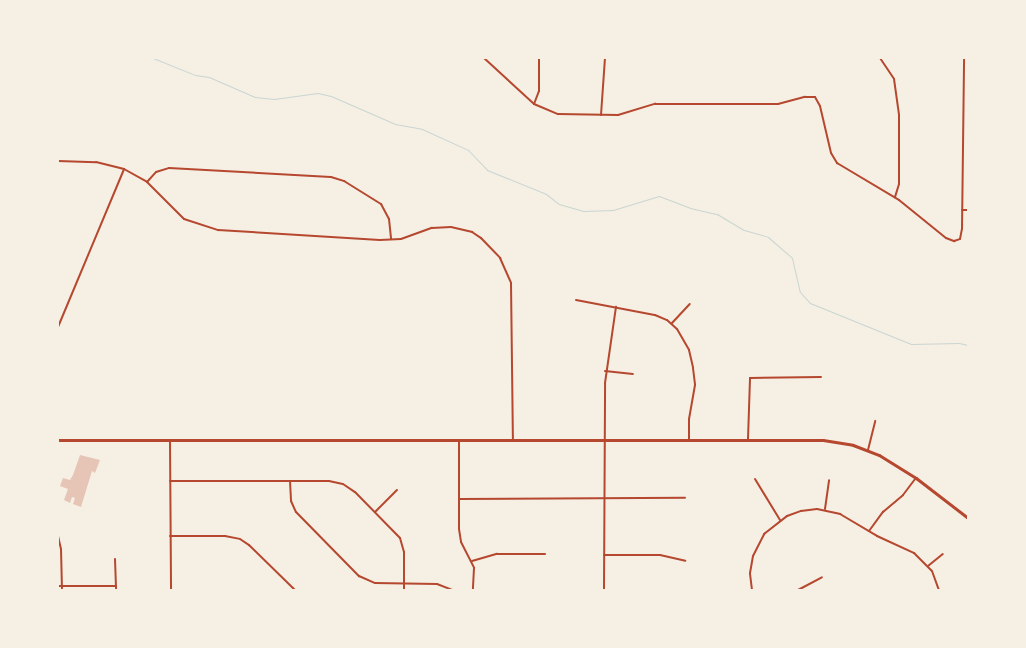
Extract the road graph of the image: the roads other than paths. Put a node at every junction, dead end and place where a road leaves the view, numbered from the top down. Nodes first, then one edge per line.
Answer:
1 (484, 58) edge
2 (539, 58) edge
3 (605, 58) edge
4 (880, 58) edge
5 (964, 58) edge
6 (534, 104) junction
7 (600, 115) junction
8 (58, 161) edge
9 (124, 169) junction
10 (58, 177) edge
11 (147, 182) junction
12 (894, 197) junction
13 (962, 210) junction
14 (968, 210) edge
15 (391, 240) junction
16 (576, 300) dead end
17 (690, 304) dead end
18 (616, 307) junction
19 (672, 323) junction
20 (58, 327) edge
21 (605, 371) junction
22 (633, 374) dead end
23 (821, 377) dead end
24 (876, 421) dead end
25 (513, 439) junction
26 (604, 439) junction
27 (688, 439) junction
28 (748, 439) junction
29 (58, 440) edge
30 (170, 440) junction
31 (459, 440) junction
32 (868, 450) junction
33 (916, 478) junction
34 (755, 479) dead end
35 (829, 480) dead end
36 (170, 481) junction
37 (290, 481) junction
38 (397, 490) dead end
39 (604, 498) junction
40 (685, 498) dead end
41 (459, 499) junction
42 (825, 509) junction
43 (375, 512) junction
44 (968, 518) edge
45 (780, 520) junction
46 (869, 532) junction
47 (58, 536) edge
48 (170, 536) junction
49 (545, 554) dead end
50 (943, 554) dead end
51 (604, 555) junction
52 (115, 559) dead end
53 (472, 561) junction
54 (685, 561) dead end
55 (928, 566) junction
56 (822, 577) dead end
57 (404, 584) junction
58 (58, 586) edge
59 (62, 586) junction
60 (116, 586) junction
61 (62, 590) edge
62 (116, 590) edge
63 (171, 590) edge
64 (295, 590) edge
65 (404, 590) edge
66 (453, 590) edge
67 (473, 590) edge
68 (604, 590) edge
69 (752, 590) edge
70 (798, 590) edge
71 (939, 590) edge

1 - 6 street
2 - 6 street
3 - 7 street
4 - 12 street
5 - 13 street
6 - 7 street
7 - 12 street
8 - 9 street
8 - 10 street
9 - 11 street
9 - 20 street
11 - 15 street
11 - 15 street
12 - 13 street
13 - 14 street
15 - 25 street
16 - 18 street
17 - 19 street
18 - 19 street
18 - 21 street
19 - 27 street
21 - 22 street
21 - 26 street
23 - 28 street
24 - 32 street
25 - 26 main road
25 - 31 main road
26 - 27 main road
26 - 39 street
27 - 28 main road
28 - 32 main road
29 - 30 main road
30 - 31 main road
30 - 36 street
31 - 41 street
32 - 33 main road
33 - 44 main road
33 - 46 street
34 - 45 street
35 - 42 street
36 - 37 street
36 - 48 street
37 - 43 street
37 - 57 street
38 - 43 street
39 - 40 street
39 - 41 street
39 - 51 street
41 - 53 street
42 - 45 street
42 - 46 street
43 - 57 street
45 - 69 street
46 - 55 street
47 - 59 street
48 - 63 street
48 - 64 street
49 - 53 street
50 - 55 street
51 - 54 street
51 - 68 street
52 - 60 street
53 - 67 street
55 - 71 street
56 - 70 street
57 - 65 street
57 - 66 street
58 - 59 street
59 - 60 street
59 - 61 street
60 - 62 street

